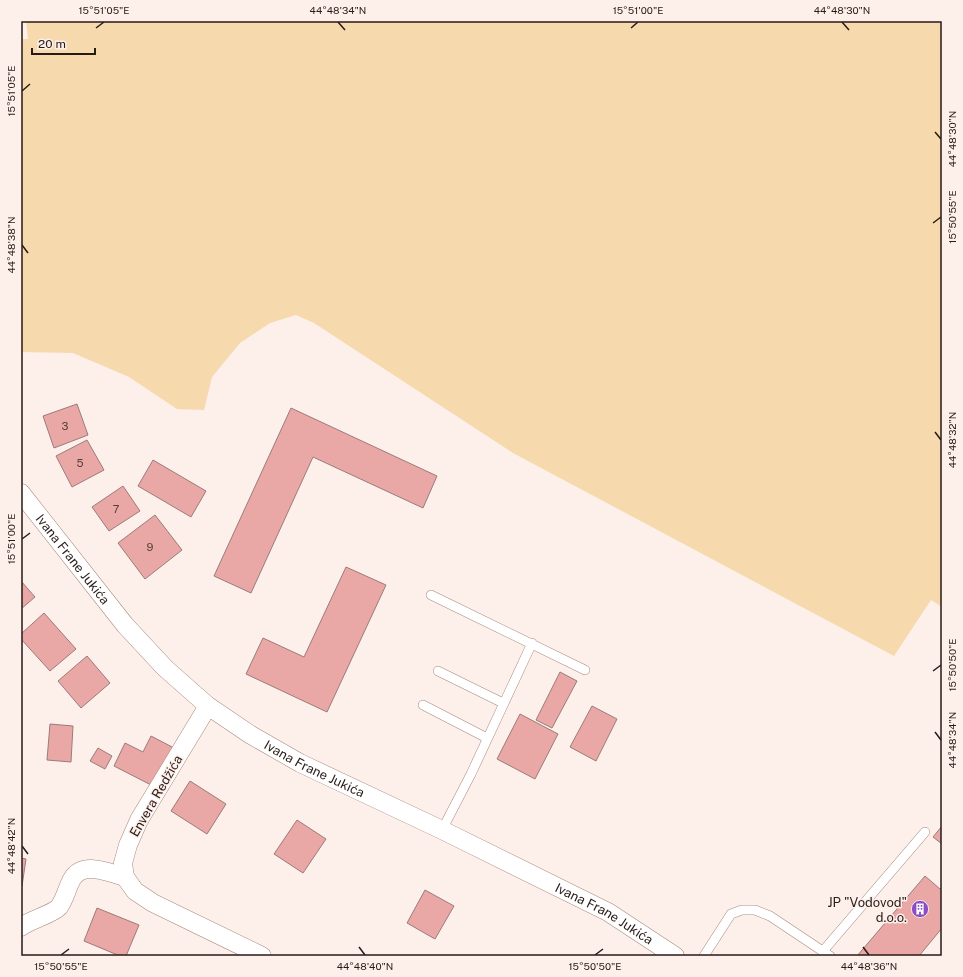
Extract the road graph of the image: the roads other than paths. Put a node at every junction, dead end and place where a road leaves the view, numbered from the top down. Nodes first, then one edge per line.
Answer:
1 (22, 495) edge
2 (431, 595) dead end
3 (532, 643) junction
4 (585, 670) dead end
5 (438, 671) dead end
6 (503, 703) junction
7 (423, 705) dead end
8 (208, 706) junction
9 (487, 738) junction
10 (442, 830) junction
11 (925, 832) dead end
12 (125, 877) junction
13 (21, 927) edge
14 (827, 953) edge
15 (262, 956) edge
16 (675, 956) edge
17 (704, 956) edge

1 - 8 street, Ivana Frane Jukića
2 - 3 lane
3 - 4 lane
3 - 6 lane
5 - 6 lane
6 - 9 lane
7 - 9 lane
8 - 10 street, Ivana Frane Jukića
8 - 12 street, Envera Redžića
9 - 10 lane
10 - 16 street, Ivana Frane Jukića
11 - 14 lane
12 - 13 street
12 - 15 street
14 - 17 lane

